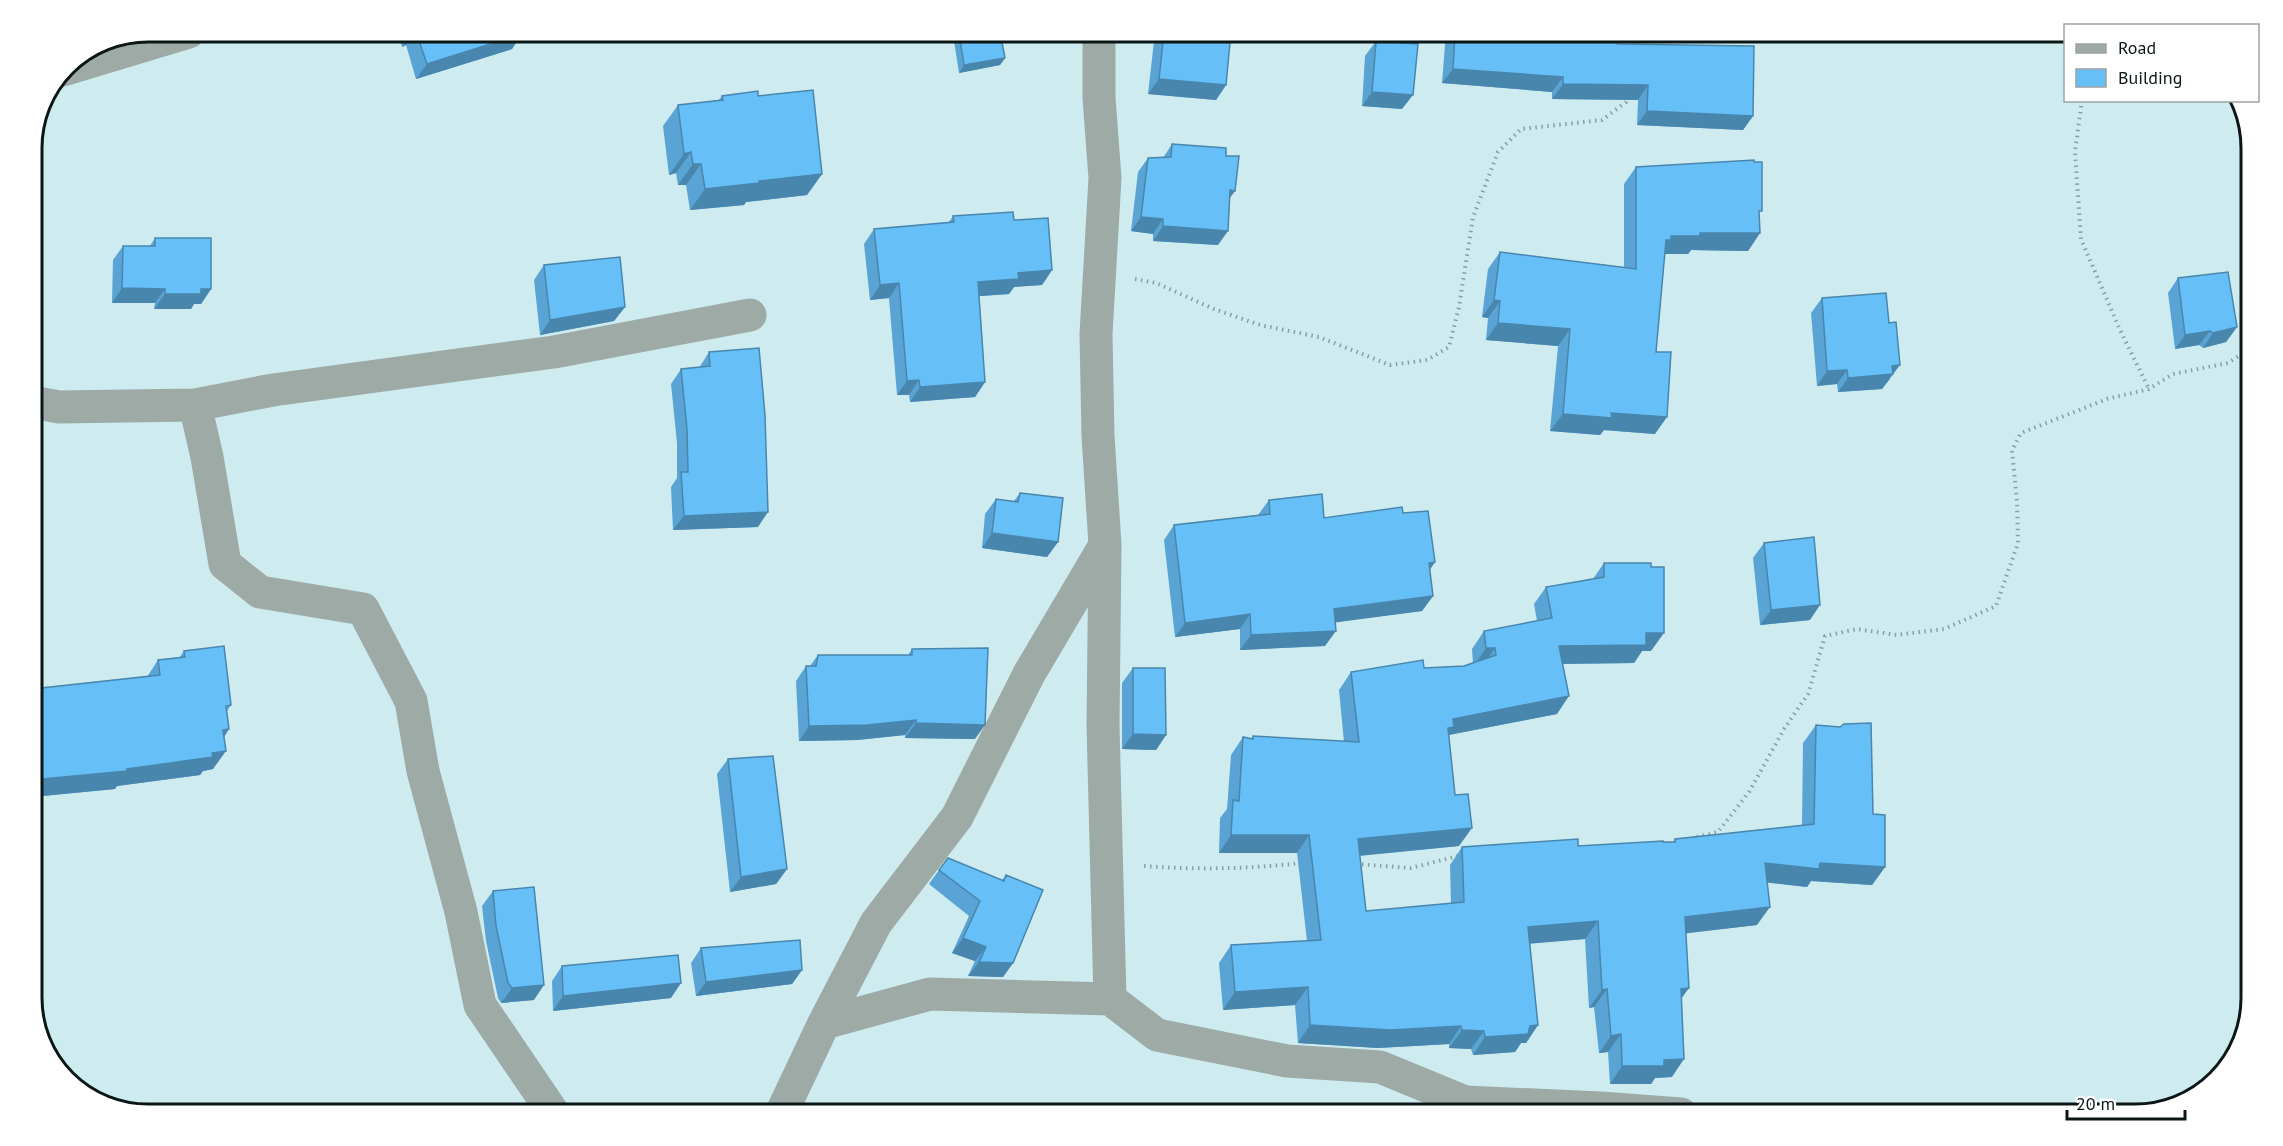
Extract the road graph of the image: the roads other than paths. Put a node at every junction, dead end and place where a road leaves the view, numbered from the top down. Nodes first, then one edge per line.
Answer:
1 (156, 42) edge
2 (1099, 42) edge
3 (84, 64) edge
4 (750, 315) dead end
5 (42, 404) edge
6 (195, 405) junction
7 (1105, 545) junction
8 (1110, 999) junction
9 (824, 1023) junction
10 (547, 1104) edge
11 (786, 1104) edge
12 (1495, 1104) edge

1 - 3 street
2 - 7 street
4 - 6 street
5 - 6 street
6 - 10 street
7 - 8 street
7 - 9 street
8 - 9 street
8 - 12 street
9 - 11 street

